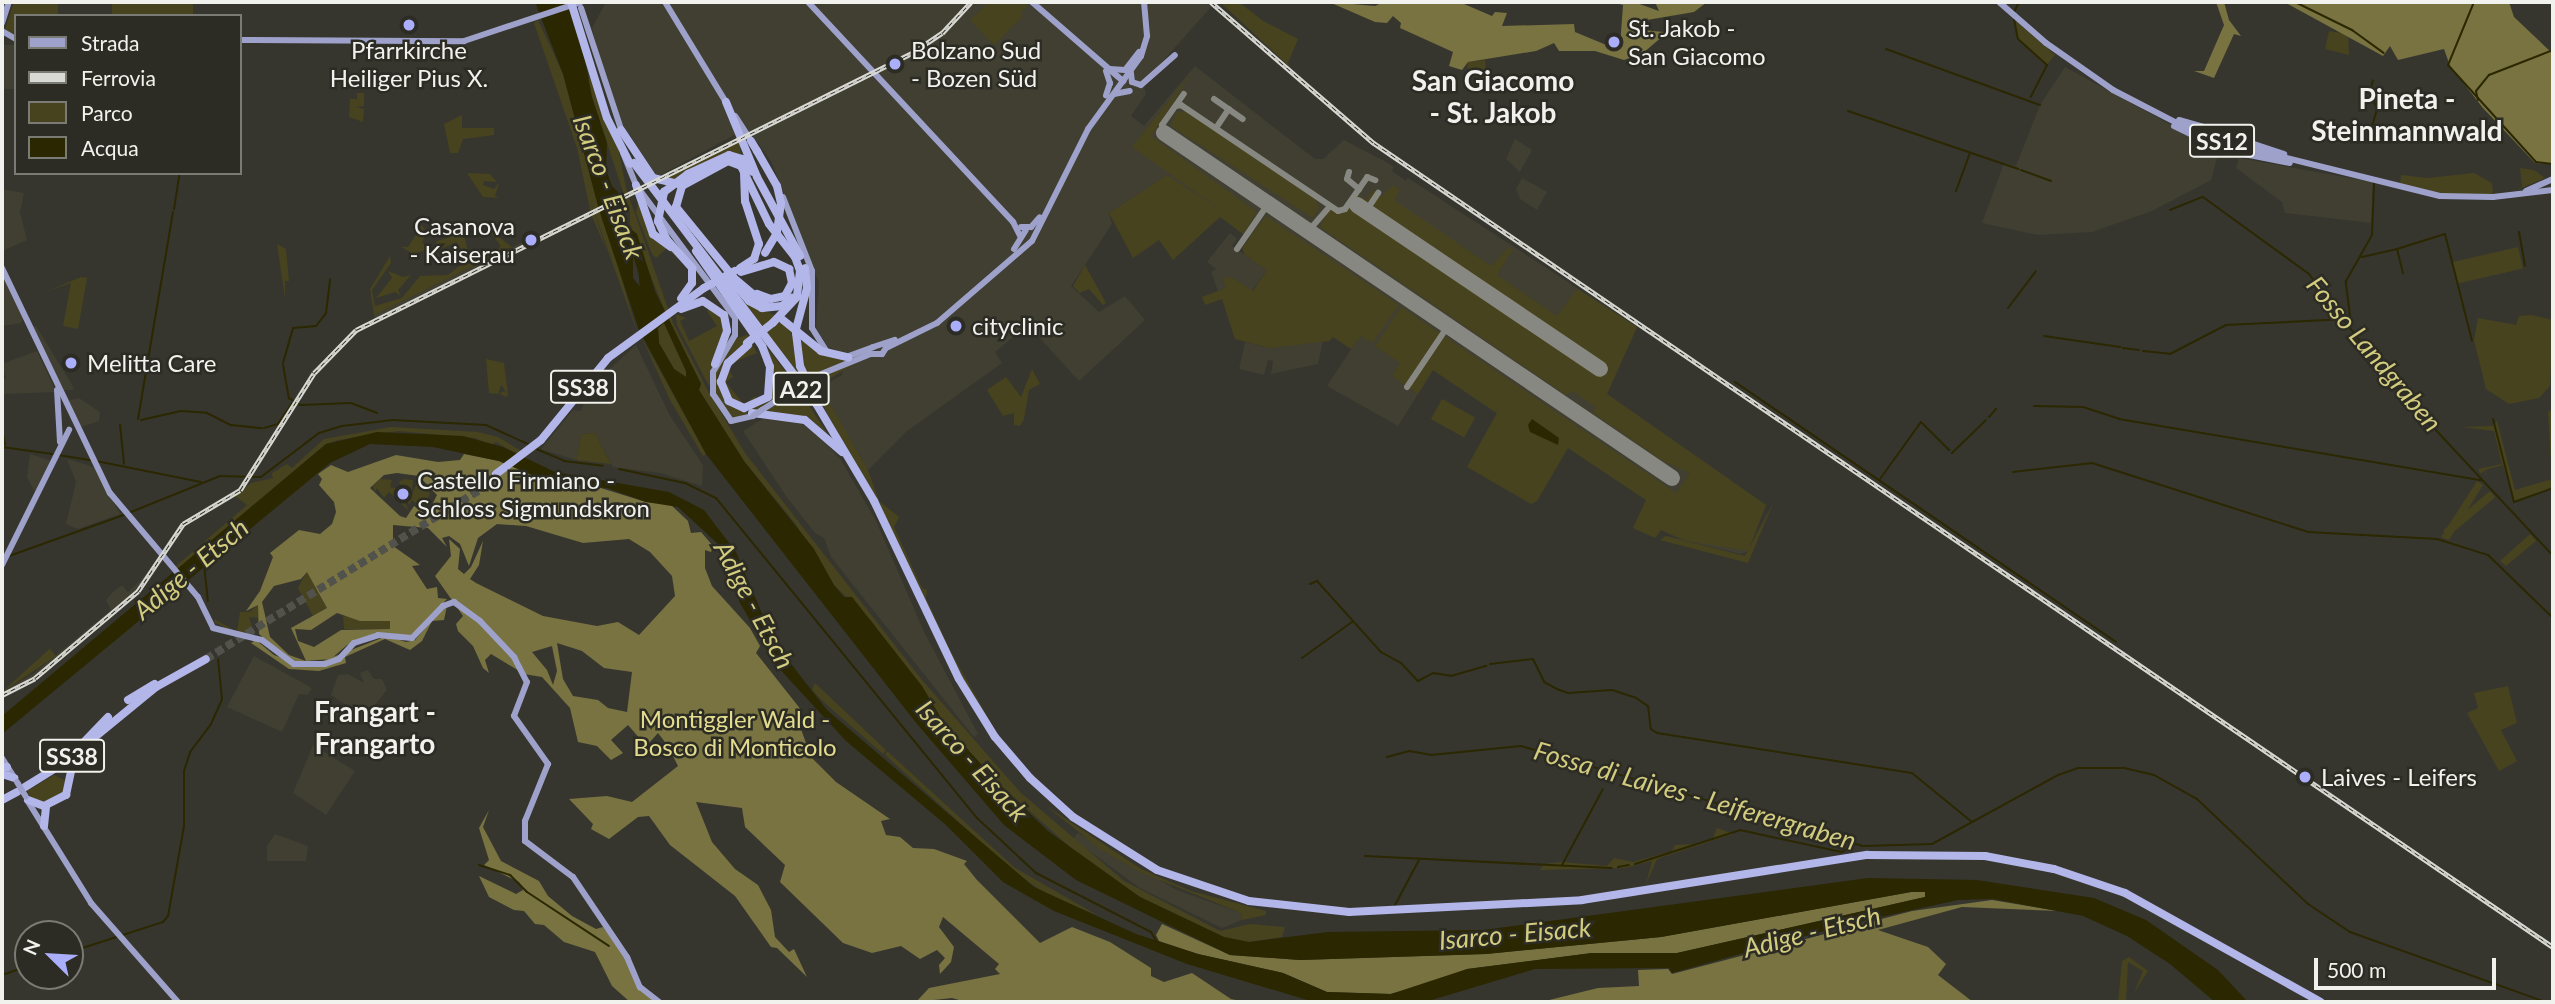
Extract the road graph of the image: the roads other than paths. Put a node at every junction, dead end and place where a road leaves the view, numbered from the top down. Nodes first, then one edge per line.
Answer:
1 (9, 2) edge
2 (665, 2) edge
3 (808, 2) edge
4 (1032, 2) edge
5 (1144, 2) edge
6 (1999, 2) edge
7 (577, 3) edge
8 (2, 23) edge
9 (2, 31) edge
10 (7, 39) edge
11 (242, 40) edge
12 (1145, 41) junction
13 (1175, 55) dead end
14 (1137, 63) junction
15 (1103, 66) junction
16 (1120, 81) junction
17 (1130, 91) dead end
18 (1107, 97) junction
19 (2131, 100) junction
20 (726, 102) junction
21 (621, 130) junction
22 (2218, 131) dead end
23 (2233, 137) dead end
24 (751, 141) junction
25 (2213, 145) dead end
26 (2229, 151) dead end
27 (632, 163) junction
28 (2321, 166) junction
29 (742, 168) junction
30 (2547, 174) dead end
31 (757, 177) junction
32 (2553, 179) edge
33 (2544, 182) junction
34 (685, 183) junction
35 (636, 185) junction
36 (2553, 191) edge
37 (2497, 197) junction
38 (1042, 215) junction
39 (676, 220) junction
40 (1013, 222) junction
41 (663, 235) junction
42 (1026, 235) junction
43 (791, 248) junction
44 (677, 249) junction
45 (1013, 251) junction
46 (695, 255) junction
47 (2, 268) edge
48 (737, 273) junction
49 (745, 287) junction
50 (678, 307) junction
51 (774, 317) junction
52 (747, 344) junction
53 (885, 346) junction
54 (875, 350) junction
55 (848, 357) junction
56 (715, 364) junction
57 (54, 380) junction
58 (817, 405) junction
59 (61, 413) junction
60 (70, 426) junction
61 (58, 452) junction
62 (844, 454) junction
63 (500, 475) tunnel mouth
64 (4, 560) edge
65 (155, 684) junction
66 (128, 700) dead end
67 (111, 718) junction
68 (83, 743) junction
69 (2, 758) edge
70 (3, 770) edge
71 (70, 783) junction
72 (16, 791) edge
73 (43, 809) junction
74 (44, 826) joint
75 (178, 1002) edge
76 (659, 1002) edge
77 (2314, 1002) edge
78 (2321, 1002) edge

1 - 8 main road
2 - 20 main road
3 - 40 main road
4 - 15 main road
5 - 12 main road
6 - 19 main road, SS12
7 - 11 main road
7 - 21 main road
7 - 27 highway, A22, bridge
9 - 10 main road
12 - 14 main road
12 - 15 main road
12 - 16 main road
13 - 14 main road
14 - 16 main road
15 - 16 main road
15 - 18 main road
16 - 18 main road
17 - 18 main road
18 - 38 main road
18 - 42 main road
19 - 22 main road
19 - 25 main road
19 - 28 main road, SS12
20 - 24 main road
20 - 31 highway
21 - 34 highway
21 - 35 main road
23 - 28 main road
24 - 48 highway, SS38, bridge
24 - 55 main road
26 - 28 main road
27 - 39 highway, A22
27 - 46 highway, A22
28 - 37 main road, SS12
29 - 34 highway
29 - 43 highway
29 - 48 highway, SS38
30 - 33 main road
31 - 41 highway, bridge
31 - 43 highway
32 - 33 main road, SS12
33 - 37 main road, SS12
34 - 49 highway
35 - 44 highway
35 - 46 main road
36 - 37 main road, SS12
38 - 40 main road
38 - 42 main road
39 - 43 highway
39 - 58 highway, A22
40 - 42 main road
40 - 45 main road
41 - 44 highway
41 - 46 highway
42 - 45 main road
42 - 53 main road
43 - 51 highway
43 - 58 highway
44 - 50 highway
45 - 53 main road
46 - 52 highway
46 - 56 main road
46 - 62 highway, A22
47 - 57 main road
48 - 49 highway
48 - 50 highway, SS38, bridge
49 - 51 highway
50 - 56 highway
50 - 63 highway, SS38
51 - 52 highway, bridge
51 - 55 highway
52 - 62 highway
53 - 54 main road
53 - 54 main road
54 - 55 main road
54 - 56 main road, bridge
57 - 59 main road
57 - 60 main road
58 - 78 highway, A22
59 - 60 main road
59 - 61 main road
60 - 61 main road
60 - 76 main road
61 - 64 main road
62 - 77 highway, A22
65 - 66 highway
65 - 67 highway, SS38
65 - 68 highway, SS38
67 - 68 highway
67 - 71 highway
67 - 72 highway, SS38
68 - 72 highway, SS38
69 - 70 main road
70 - 72 highway
71 - 72 highway
71 - 73 highway
72 - 73 highway
73 - 74 highway
74 - 75 main road

